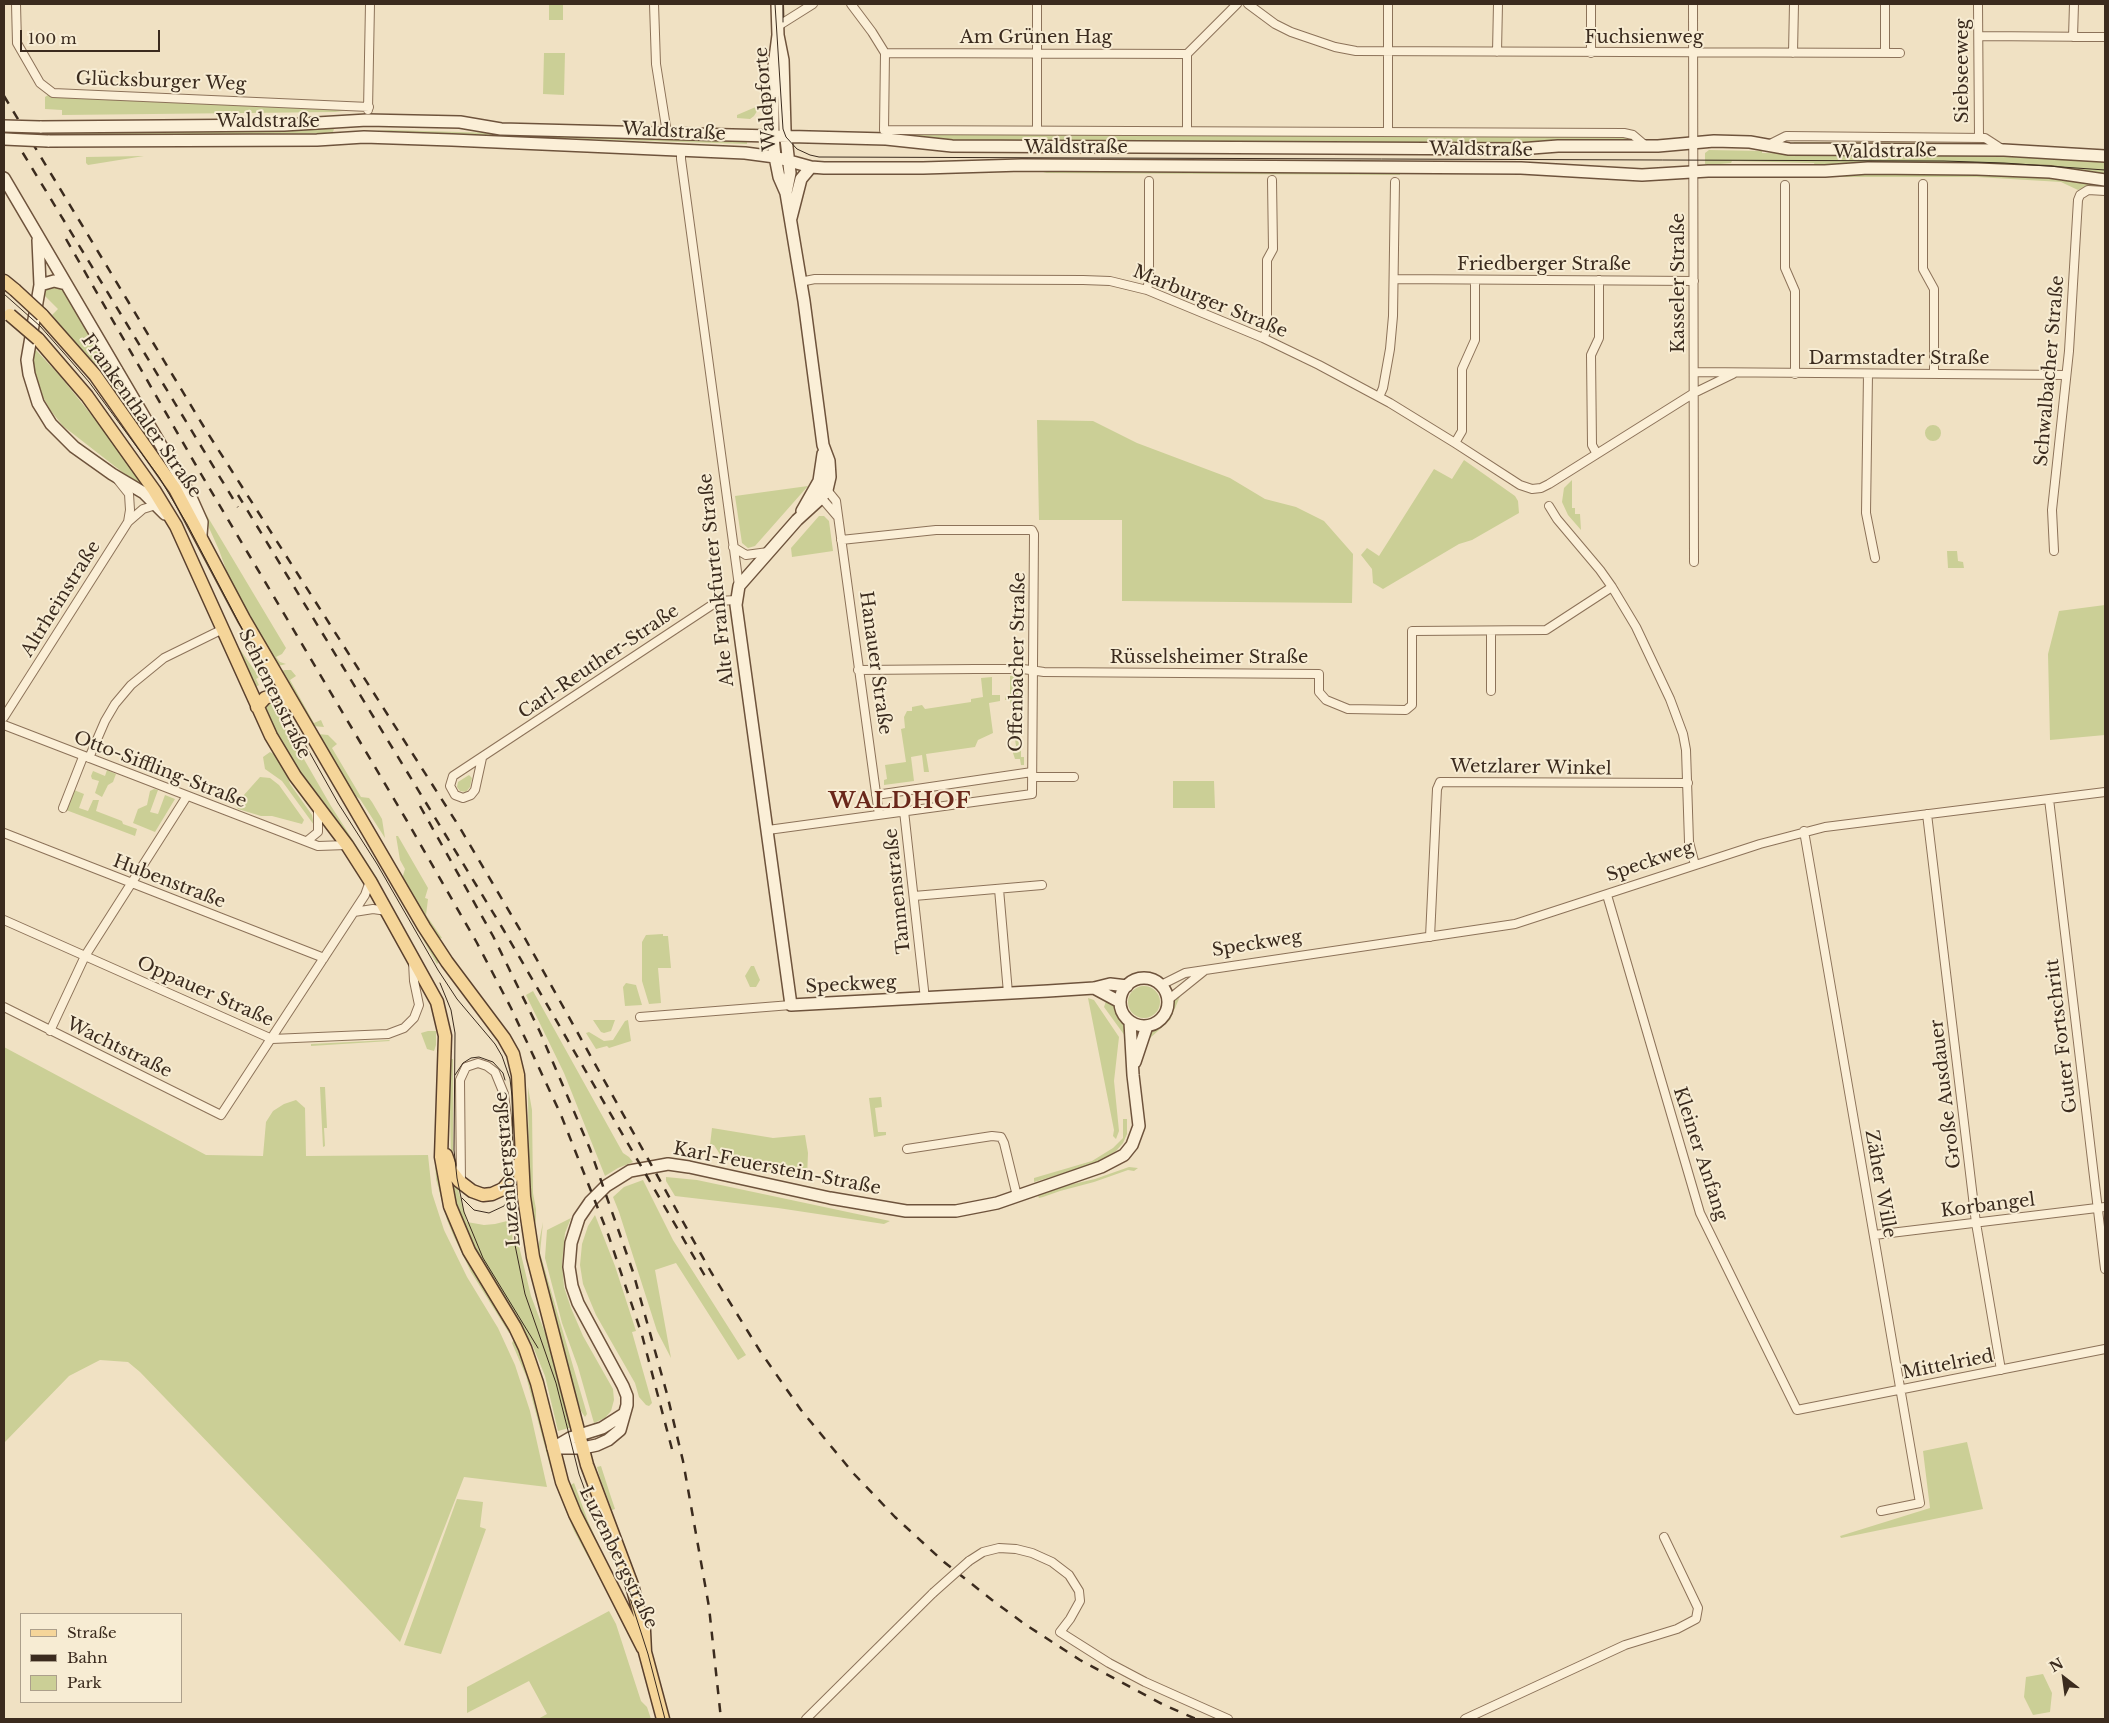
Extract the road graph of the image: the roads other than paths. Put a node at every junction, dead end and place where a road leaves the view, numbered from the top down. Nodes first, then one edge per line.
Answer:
1 (16, 4) edge
2 (370, 4) edge
3 (654, 4) edge
4 (777, 4) edge
5 (813, 4) edge
6 (851, 4) edge
7 (1037, 4) edge
8 (1237, 4) edge
9 (1248, 4) edge
10 (1388, 4) edge
11 (1498, 4) edge
12 (1591, 4) edge
13 (1694, 4) edge
14 (1794, 4) edge
15 (1885, 4) edge
16 (1978, 4) edge
17 (2074, 4) edge
18 (778, 31) junction
19 (1980, 36) junction
20 (2074, 36) junction
21 (2105, 37) edge
22 (1388, 52) junction
23 (1497, 52) junction
24 (885, 53) junction
25 (1037, 53) junction
26 (1590, 53) junction
27 (1693, 53) junction
28 (1793, 53) junction
29 (1885, 53) junction
30 (1900, 53) dead end
31 (1187, 54) junction
32 (369, 107) junction
33 (367, 120) junction
34 (4, 126) edge
35 (1037, 130) junction
36 (1188, 131) junction
37 (1388, 132) junction
38 (667, 133) junction
39 (773, 137) junction
40 (786, 137) junction
41 (1979, 138) junction
42 (4, 139) edge
43 (1693, 142) junction
44 (1768, 145) junction
45 (1647, 146) junction
46 (681, 150) junction
47 (2004, 150) junction
48 (2105, 156) edge
49 (775, 157) junction
50 (788, 160) junction
51 (811, 167) junction
52 (1693, 173) junction
53 (4, 178) edge
54 (1272, 180) dead end
55 (2105, 180) edge
56 (1149, 181) dead end
57 (1395, 182) dead end
58 (1923, 184) dead end
59 (1785, 185) dead end
60 (2105, 191) edge
61 (786, 193) junction
62 (790, 220) junction
63 (38, 236) junction
64 (4, 275) edge
65 (1394, 279) junction
66 (1475, 280) junction
67 (1599, 280) junction
68 (1694, 281) junction
69 (800, 282) junction
70 (66, 284) junction
71 (40, 285) junction
72 (10, 286) edge
73 (1147, 290) junction
74 (7, 313) edge
75 (1263, 338) junction
76 (1694, 372) junction
77 (1733, 374) junction
78 (1795, 374) junction
79 (1868, 374) junction
80 (1934, 374) junction
81 (2066, 375) junction
82 (1694, 393) junction
83 (1379, 397) junction
84 (1455, 443) junction
85 (1597, 454) junction
86 (112, 474) junction
87 (1542, 488) joint
88 (821, 493) junction
89 (156, 505) junction
90 (1549, 506) dead end
91 (128, 522) junction
92 (176, 526) junction
93 (201, 535) junction
94 (840, 540) junction
95 (733, 547) junction
96 (2054, 550) dead end
97 (768, 552) junction
98 (1876, 558) dead end
99 (1694, 562) dead end
100 (739, 586) junction
101 (1612, 587) junction
102 (736, 600) junction
103 (222, 629) junction
104 (1491, 631) junction
105 (858, 670) junction
106 (1033, 670) junction
107 (1491, 691) dead end
108 (258, 707) junction
109 (296, 707) junction
110 (4, 717) edge
111 (4, 725) edge
112 (86, 757) junction
113 (482, 758) junction
114 (1032, 774) junction
115 (1074, 777) dead end
116 (1688, 783) junction
117 (2105, 792) edge
118 (876, 795) junction
119 (187, 796) junction
120 (2049, 799) junction
121 (354, 804) joint
122 (63, 808) dead end
123 (318, 808) junction
124 (904, 811) junction
125 (879, 814) junction
126 (1927, 814) junction
127 (768, 830) junction
128 (1804, 831) junction
129 (4, 832) edge
130 (307, 841) junction
131 (347, 846) junction
132 (1695, 865) junction
133 (370, 881) junction
134 (131, 883) junction
135 (1042, 885) dead end
136 (999, 889) junction
137 (1607, 895) junction
138 (914, 896) junction
139 (387, 911) junction
140 (354, 912) junction
141 (4, 920) edge
142 (1430, 937) junction
143 (85, 956) junction
144 (324, 958) junction
145 (413, 958) junction
146 (1206, 970) junction
147 (1161, 984) junction
148 (1127, 986) junction
149 (1094, 988) junction
150 (1008, 994) junction
151 (925, 998) junction
152 (1168, 1000) junction
153 (1120, 1002) junction
154 (791, 1005) junction
155 (4, 1007) edge
156 (640, 1017) dead end
157 (1130, 1022) junction
158 (443, 1024) joint
159 (1147, 1026) junction
160 (404, 1028) joint
161 (50, 1031) junction
162 (272, 1039) junction
163 (1133, 1069) junction
164 (441, 1141) junction
165 (906, 1149) dead end
166 (522, 1159) junction
167 (510, 1181) junction
168 (461, 1183) junction
169 (1017, 1196) junction
170 (2102, 1207) edge
171 (1976, 1223) junction
172 (1874, 1235) junction
173 (2105, 1269) edge
174 (2105, 1349) edge
175 (2002, 1370) junction
176 (1900, 1390) junction
177 (1797, 1410) joint
178 (624, 1414) junction
179 (580, 1434) junction
180 (553, 1448) junction
181 (583, 1448) junction
182 (1881, 1511) dead end
183 (1664, 1537) dead end
184 (645, 1652) junction
185 (663, 1719) edge
186 (806, 1719) edge
187 (1228, 1719) edge
188 (1465, 1719) edge

1 - 32 street, Glücksburger Weg
2 - 32 street
3 - 38 street
4 - 18 main road, Waldpforte
5 - 18 street
6 - 24 street
7 - 25 street
8 - 31 street
9 - 22 street, Fuchsienweg
10 - 22 street
11 - 23 street
12 - 26 street
13 - 27 street, Kasseler Straße
14 - 28 street
15 - 29 street
16 - 19 street, Siebseeweg
17 - 20 street
18 - 39 main road, Waldpforte
18 - 40 main road, Waldpforte
19 - 20 street
19 - 41 street, Siebseeweg
20 - 21 street
22 - 23 street, Fuchsienweg
22 - 37 street
23 - 26 street, Fuchsienweg
24 - 25 street, Am Grünen Hag
24 - 35 street, Waldstraße
25 - 31 street, Am Grünen Hag
25 - 35 street
26 - 27 street, Fuchsienweg
27 - 28 street, Fuchsienweg
27 - 43 street, Kasseler Straße
28 - 29 street, Fuchsienweg
29 - 30 street, Fuchsienweg
31 - 36 street
32 - 33 street
33 - 34 main road, Waldstraße, bridge
33 - 38 main road, Waldstraße
35 - 36 street, Waldstraße
36 - 37 street, Waldstraße
37 - 45 street, Waldstraße
38 - 39 main road, Waldstraße
39 - 40 main road, Waldstraße
39 - 49 main road
40 - 45 main road, Waldstraße
40 - 50 main road, Waldpforte
41 - 44 street, Waldstraße
41 - 47 street, Waldstraße
42 - 46 main road, Waldstraße, bridge
43 - 44 main road, Waldstraße
43 - 45 main road, Waldstraße
43 - 52 street, Kasseler Straße
44 - 47 main road, Waldstraße
46 - 49 main road, Waldstraße
46 - 95 street, Alte Frankfurter Straße
47 - 48 main road, Waldstraße
49 - 50 main road, Waldstraße
49 - 61 main road
50 - 51 main road, Waldstraße
50 - 61 main road
51 - 52 main road, Waldstraße
51 - 62 main road
52 - 55 main road, Waldstraße
52 - 68 street, Kasseler Straße
53 - 63 main road
54 - 75 street
56 - 73 street
57 - 65 street
58 - 80 street
59 - 78 street
60 - 81 street, Schwalbacher Straße
61 - 62 main road
62 - 69 main road
63 - 70 main road
63 - 71 main road, Schienenstraße
64 - 72 main road, Frankenthaler Straße
65 - 66 street, Friedberger Straße
65 - 83 street
66 - 67 street, Friedberger Straße
66 - 84 street
67 - 68 street, Friedberger Straße
67 - 85 street
68 - 76 street, Kasseler Straße
69 - 73 street, Marburger Straße
69 - 88 main road
70 - 71 main road
70 - 93 main road
71 - 86 main road, Schienenstraße
72 - 93 main road, Frankenthaler Straße, bridge
73 - 75 street, Marburger Straße
74 - 92 main road, Frankenthaler Straße, bridge
75 - 83 street, Marburger Straße
76 - 77 street, Darmstadter Straße
76 - 82 street, Kasseler Straße
77 - 78 street, Darmstadter Straße
77 - 82 street, Darmstadter Straße
78 - 79 street, Darmstadter Straße
79 - 80 street, Darmstadter Straße
79 - 98 street
80 - 81 street, Darmstadter Straße
81 - 96 street, Schwalbacher Straße
82 - 85 street, Darmstadter Straße
82 - 99 street, Kasseler Straße
83 - 84 street, Marburger Straße
84 - 87 street, Marburger Straße
85 - 87 street, Darmstadter Straße
86 - 89 main road, Schienenstraße
86 - 91 street
88 - 94 street, Hanauer Straße
88 - 97 main road
89 - 91 street, Altrheinstraße
89 - 92 main road, Schienenstraße
90 - 101 street
91 - 110 street, Altrheinstraße
92 - 103 main road, Schienenstraße
93 - 109 main road, Schienenstraße
94 - 105 street, Hanauer Straße
94 - 106 street, Offenbacher Straße
95 - 97 street
95 - 100 street, Alte Frankfurter Straße
97 - 100 main road
100 - 102 main road, Alte Frankfurter Straße
101 - 104 street, Rüsselsheimer Straße
101 - 116 street
102 - 113 street, Carl-Reuther-Straße
102 - 127 main road, Alte Frankfurter Straße
103 - 108 main road, Schienenstraße
103 - 112 street
104 - 106 street, Rüsselsheimer Straße
104 - 107 street
105 - 106 street, Rüsselsheimer Straße
105 - 118 street, Hanauer Straße
106 - 114 street, Offenbacher Straße
108 - 109 main road
108 - 123 main road, Schienenstraße
109 - 121 main road, Schienenstraße
111 - 112 street, Otto-Siffling-Straße
112 - 119 street, Otto-Siffling-Straße
112 - 122 street
113 - 113 street, Carl-Reuther-Straße
114 - 115 street
114 - 118 street
114 - 124 street, Offenbacher Straße
116 - 132 street
116 - 142 street, Wetzlarer Winkel
117 - 120 street, Speckweg
118 - 125 street, Hanauer Straße
119 - 130 street, Otto-Siffling-Straße
119 - 134 street
120 - 126 street, Speckweg
120 - 170 street, Guter Fortschritt
121 - 166 main road, Luzenbergstraße
123 - 130 street
123 - 131 main road, Schienenstraße
124 - 125 street
124 - 138 street, Tannenstraße
125 - 127 street
126 - 128 street, Speckweg
126 - 171 street, Große Ausdauer
127 - 154 main road, Alte Frankfurter Straße
128 - 132 street, Speckweg
128 - 172 street, Zäher Wille
129 - 134 street, Hubenstraße
130 - 131 street, Otto-Siffling-Straße
131 - 133 main road, Schienenstraße
132 - 137 street, Speckweg
133 - 139 main road, Schienenstraße
133 - 140 street
134 - 143 street
134 - 144 street, Hubenstraße
135 - 136 street
136 - 138 street
136 - 150 street
137 - 142 street, Speckweg
137 - 177 street, Kleiner Anfang
138 - 151 street, Tannenstraße
139 - 140 street
139 - 145 main road, Schienenstraße
140 - 144 street
141 - 143 street, Oppauer Straße
142 - 146 street, Speckweg
143 - 161 street
143 - 162 street, Oppauer Straße
144 - 162 street
145 - 158 main road, Schienenstraße
145 - 160 street, Schienenstraße
146 - 147 street, Speckweg
146 - 152 street, Speckweg
147 - 148 main road, Speckweg
147 - 152 main road
148 - 149 main road, Speckweg
148 - 153 main road
149 - 150 main road, Speckweg
149 - 153 main road
150 - 151 main road, Speckweg
151 - 154 main road, Speckweg
152 - 159 main road, Speckweg
153 - 157 main road
154 - 156 street, Speckweg
155 - 161 street, Wachtstraße
157 - 159 main road
157 - 163 main road, Karl-Feuerstein-Straße
158 - 164 main road, Luzenbergstraße
159 - 163 main road, Karl-Feuerstein-Straße
160 - 162 street, Oppauer Straße
161 - 162 street, Wachtstraße
163 - 169 main road, Karl-Feuerstein-Straße
164 - 168 main road
164 - 180 main road, Luzenbergstraße
165 - 169 street
166 - 167 main road
166 - 179 main road, Luzenbergstraße
167 - 168 main road
167 - 168 street, Luzenbergstraße
169 - 178 main road, Karl-Feuerstein-Straße
170 - 171 street, Korbangel
170 - 173 street, Guter Fortschritt
171 - 172 street, Korbangel
171 - 175 street, Große Ausdauer
172 - 176 street, Zäher Wille
174 - 175 street, Mittelried
175 - 176 street, Mittelried
176 - 177 street, Mittelried
176 - 182 street, Zäher Wille
178 - 179 main road
178 - 181 main road, Karl-Feuerstein-Straße
179 - 180 main road
179 - 181 main road, Luzenbergstraße
180 - 181 main road, Karl-Feuerstein-Straße
180 - 184 main road, Luzenbergstraße
181 - 184 main road, Luzenbergstraße
183 - 188 street
184 - 185 main road, Luzenbergstraße
186 - 187 street, bridge

